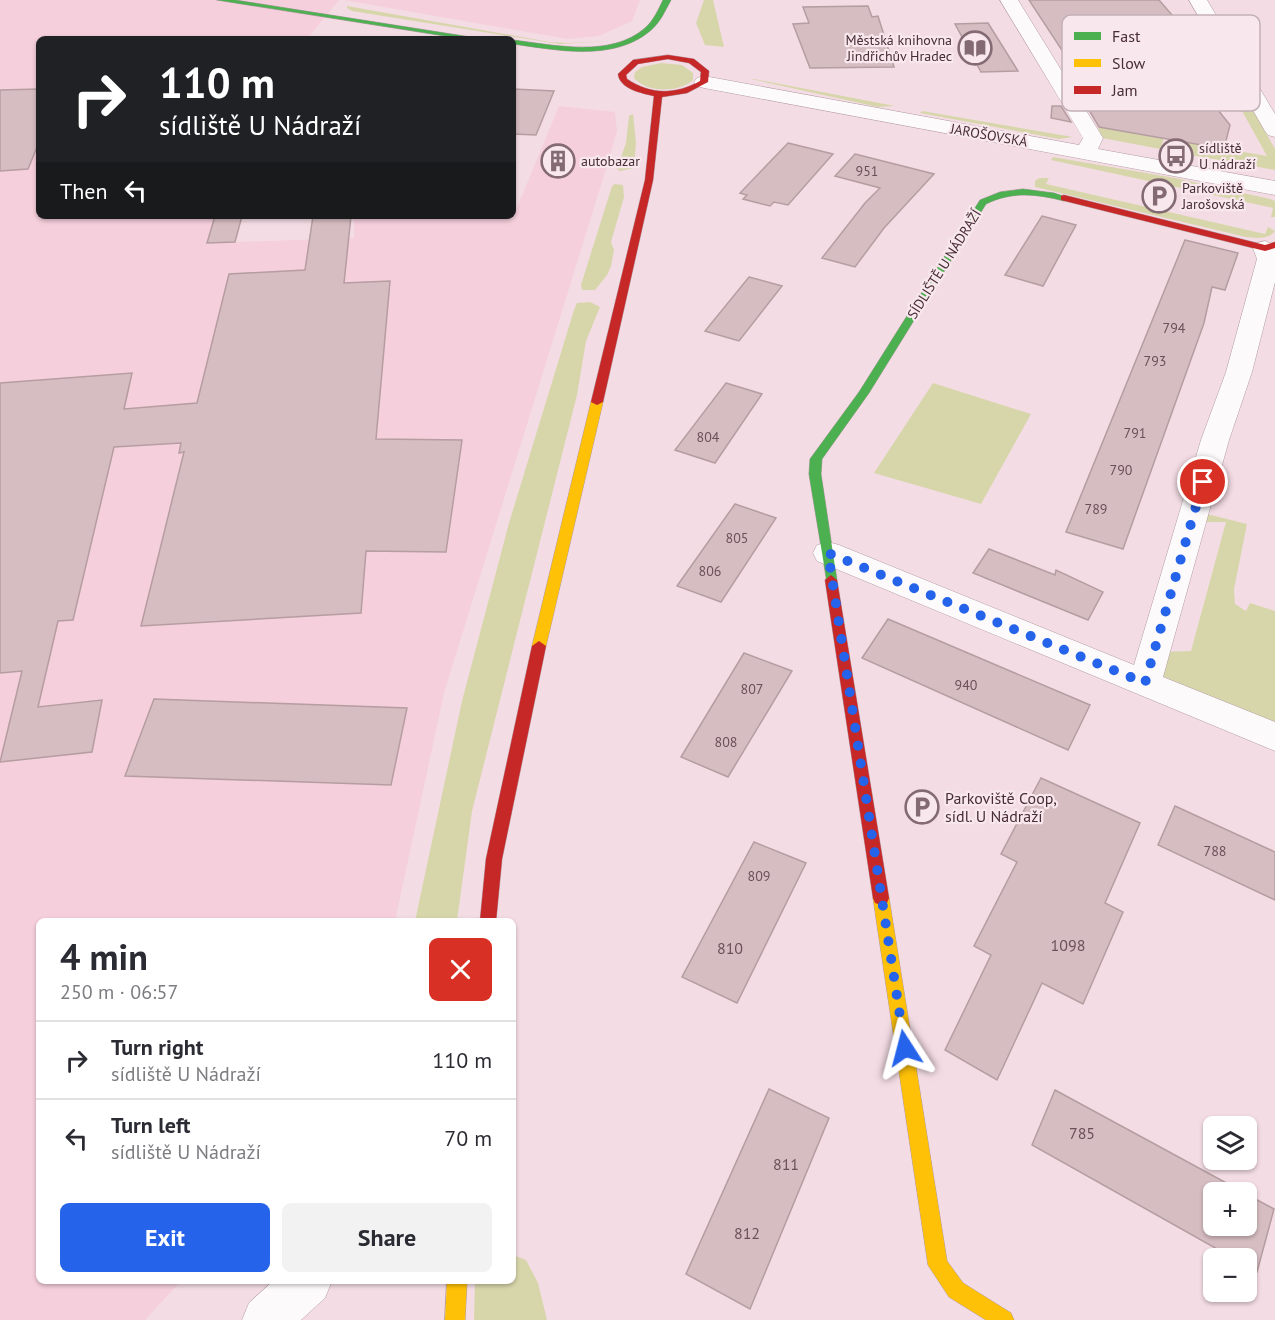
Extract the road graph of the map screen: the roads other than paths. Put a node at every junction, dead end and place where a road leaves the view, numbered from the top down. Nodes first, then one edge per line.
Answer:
1 (221, 0) edge
2 (669, 0) edge
3 (1009, 0) edge
4 (1198, 0) edge
5 (1207, 15) edge
6 (670, 21) dead end
7 (459, 36) edge
8 (516, 44) edge
9 (516, 45) edge
10 (591, 62) dead end
11 (610, 65) dead end
12 (626, 67) junction
13 (704, 82) junction
14 (1062, 87) edge
15 (658, 94) junction
16 (1260, 105) edge
17 (1077, 111) edge
18 (1275, 131) edge
19 (1086, 153) junction
20 (1275, 189) edge
21 (1270, 246) edge
22 (828, 553) junction
23 (1145, 683) junction
24 (1275, 737) edge
25 (488, 918) edge
26 (305, 1284) edge
27 (457, 1284) edge
28 (266, 1320) edge
29 (455, 1320) edge
30 (1004, 1320) edge

1 - 7 main road
2 - 6 main road
2 - 8 main road
3 - 14 street
4 - 5 street
9 - 10 main road
11 - 12 main road
12 - 13 main road
12 - 15 main road
13 - 15 main road
13 - 19 street, JAROŠOVSKÁ
15 - 25 main road
16 - 18 street
17 - 19 street
19 - 20 street, JAROŠOVSKÁ
21 - 22 main road, SÍDLIŠTĚ U NÁDRAŽÍ
21 - 23 street, SÍDLIŠTĚ U NÁDRAŽÍ
22 - 23 street
22 - 30 main road, SÍDLIŠTĚ U NÁDRAŽÍ
23 - 24 street
26 - 28 street
27 - 29 main road

